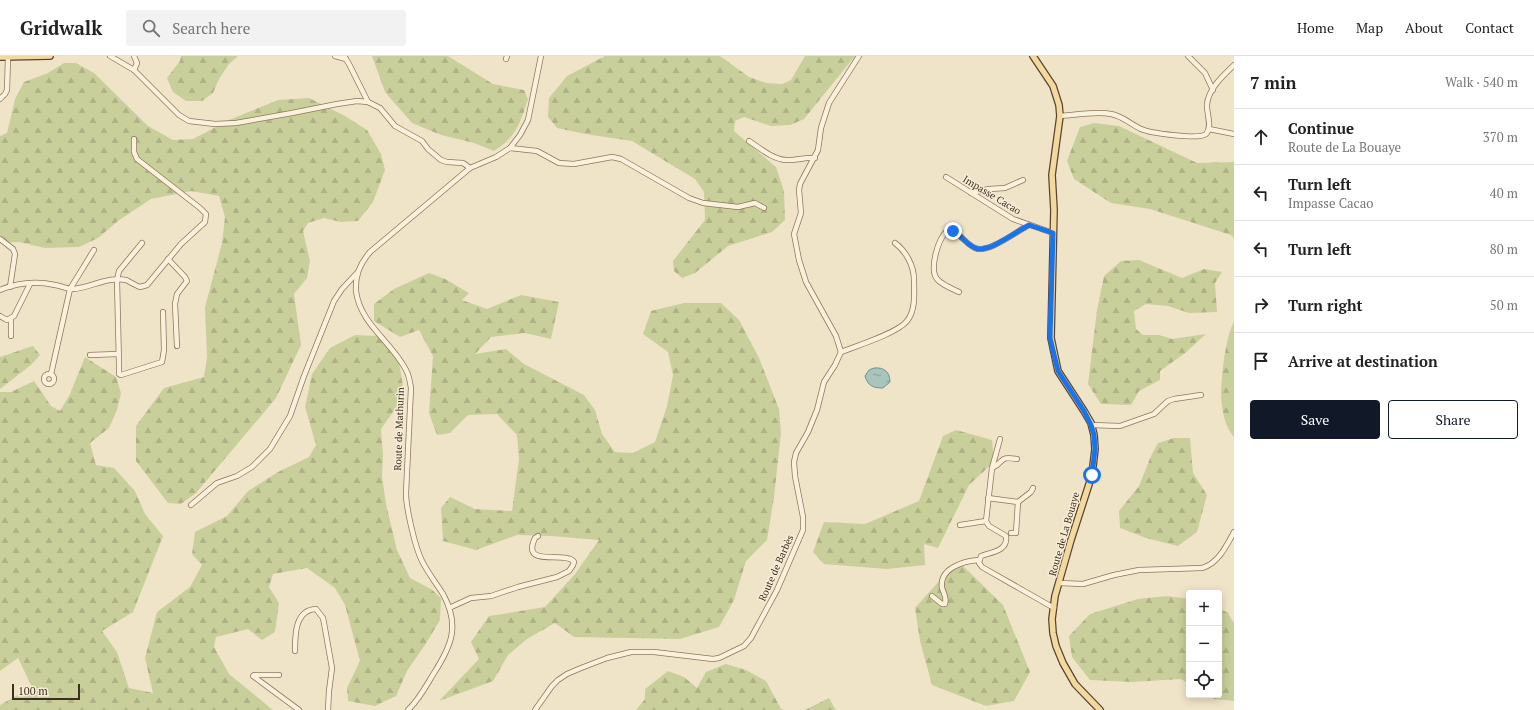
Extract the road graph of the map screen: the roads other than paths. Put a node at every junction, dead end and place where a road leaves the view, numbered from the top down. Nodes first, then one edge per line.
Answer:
1 (50, 56) edge
2 (110, 56) edge
3 (134, 56) edge
4 (335, 56) edge
5 (541, 56) edge
6 (859, 56) edge
7 (1033, 56) edge
8 (1188, 56) edge
9 (0, 57) edge
10 (8, 57) junction
11 (345, 58) edge
12 (1234, 65) edge
13 (134, 70) junction
14 (1212, 90) junction
15 (0, 99) edge
16 (368, 102) junction
17 (1060, 116) junction
18 (1209, 129) junction
19 (1234, 134) edge
20 (134, 139) dead end
21 (749, 141) dead end
22 (510, 148) junction
23 (815, 158) junction
24 (470, 168) junction
25 (946, 177) dead end
26 (1023, 180) dead end
27 (972, 193) junction
28 (764, 208) dead end
29 (1029, 225) junction
30 (1053, 233) junction
31 (0, 239) edge
32 (142, 243) dead end
33 (895, 244) dead end
34 (94, 250) dead end
35 (168, 259) junction
36 (357, 272) junction
37 (117, 280) junction
38 (30, 284) junction
39 (10, 286) junction
40 (70, 289) junction
41 (0, 290) edge
42 (959, 292) dead end
43 (163, 312) dead end
44 (0, 316) edge
45 (11, 319) junction
46 (11, 336) dead end
47 (177, 346) dead end
48 (841, 352) junction
49 (118, 354) junction
50 (90, 355) dead end
51 (50, 374) dead end
52 (1201, 396) dead end
53 (1091, 425) junction
54 (1000, 439) dead end
55 (1017, 459) dead end
56 (992, 468) junction
57 (1033, 488) dead end
58 (988, 498) junction
59 (1018, 502) junction
60 (191, 505) dead end
61 (986, 521) junction
62 (960, 525) dead end
63 (1234, 532) edge
64 (1011, 533) dead end
65 (538, 536) dead end
66 (979, 560) junction
67 (1059, 583) junction
68 (932, 596) dead end
69 (449, 608) junction
70 (1054, 608) junction
71 (295, 651) dead end
72 (279, 675) dead end
73 (299, 710) edge
74 (328, 710) edge
75 (408, 710) edge
76 (536, 710) edge
77 (1100, 710) edge

1 - 10 main road
2 - 13 street
3 - 13 street
4 - 11 street
5 - 22 street
6 - 23 street
7 - 17 main road, Route de La Bouaye
8 - 14 street
9 - 10 main road
10 - 15 street
11 - 16 street
12 - 14 street
13 - 16 street
14 - 18 street
16 - 24 street
17 - 18 street
17 - 30 main road, Route de La Bouaye
18 - 19 street
20 - 35 street
21 - 23 street
22 - 24 street
22 - 28 street
23 - 48 street
24 - 36 street
25 - 27 street, Impasse Cacao
26 - 27 street
27 - 29 street, Impasse Cacao
29 - 30 street, Impasse Cacao
29 - 42 street
30 - 53 main road, Route de La Bouaye
31 - 39 street
32 - 37 street
33 - 48 street
34 - 40 street
35 - 37 street
35 - 47 street
36 - 60 street
36 - 69 street, Route de Mathurin
37 - 40 street
37 - 49 street
38 - 39 street
38 - 40 street
38 - 45 street
39 - 41 street
40 - 51 street
43 - 49 street
44 - 45 street
45 - 46 street
48 - 76 street, Route de Barbès
49 - 50 street
52 - 53 street
53 - 67 main road, Route de La Bouaye
54 - 56 street
55 - 56 street
56 - 58 street
57 - 59 street
58 - 59 street
58 - 61 street
59 - 64 street
61 - 62 street
61 - 66 street
63 - 67 street
65 - 69 street
66 - 68 street
66 - 70 street
67 - 70 main road, Route de La Bouaye
69 - 75 street, Route de Mathurin
70 - 77 main road, Route de La Bouaye
71 - 74 street
72 - 73 street

